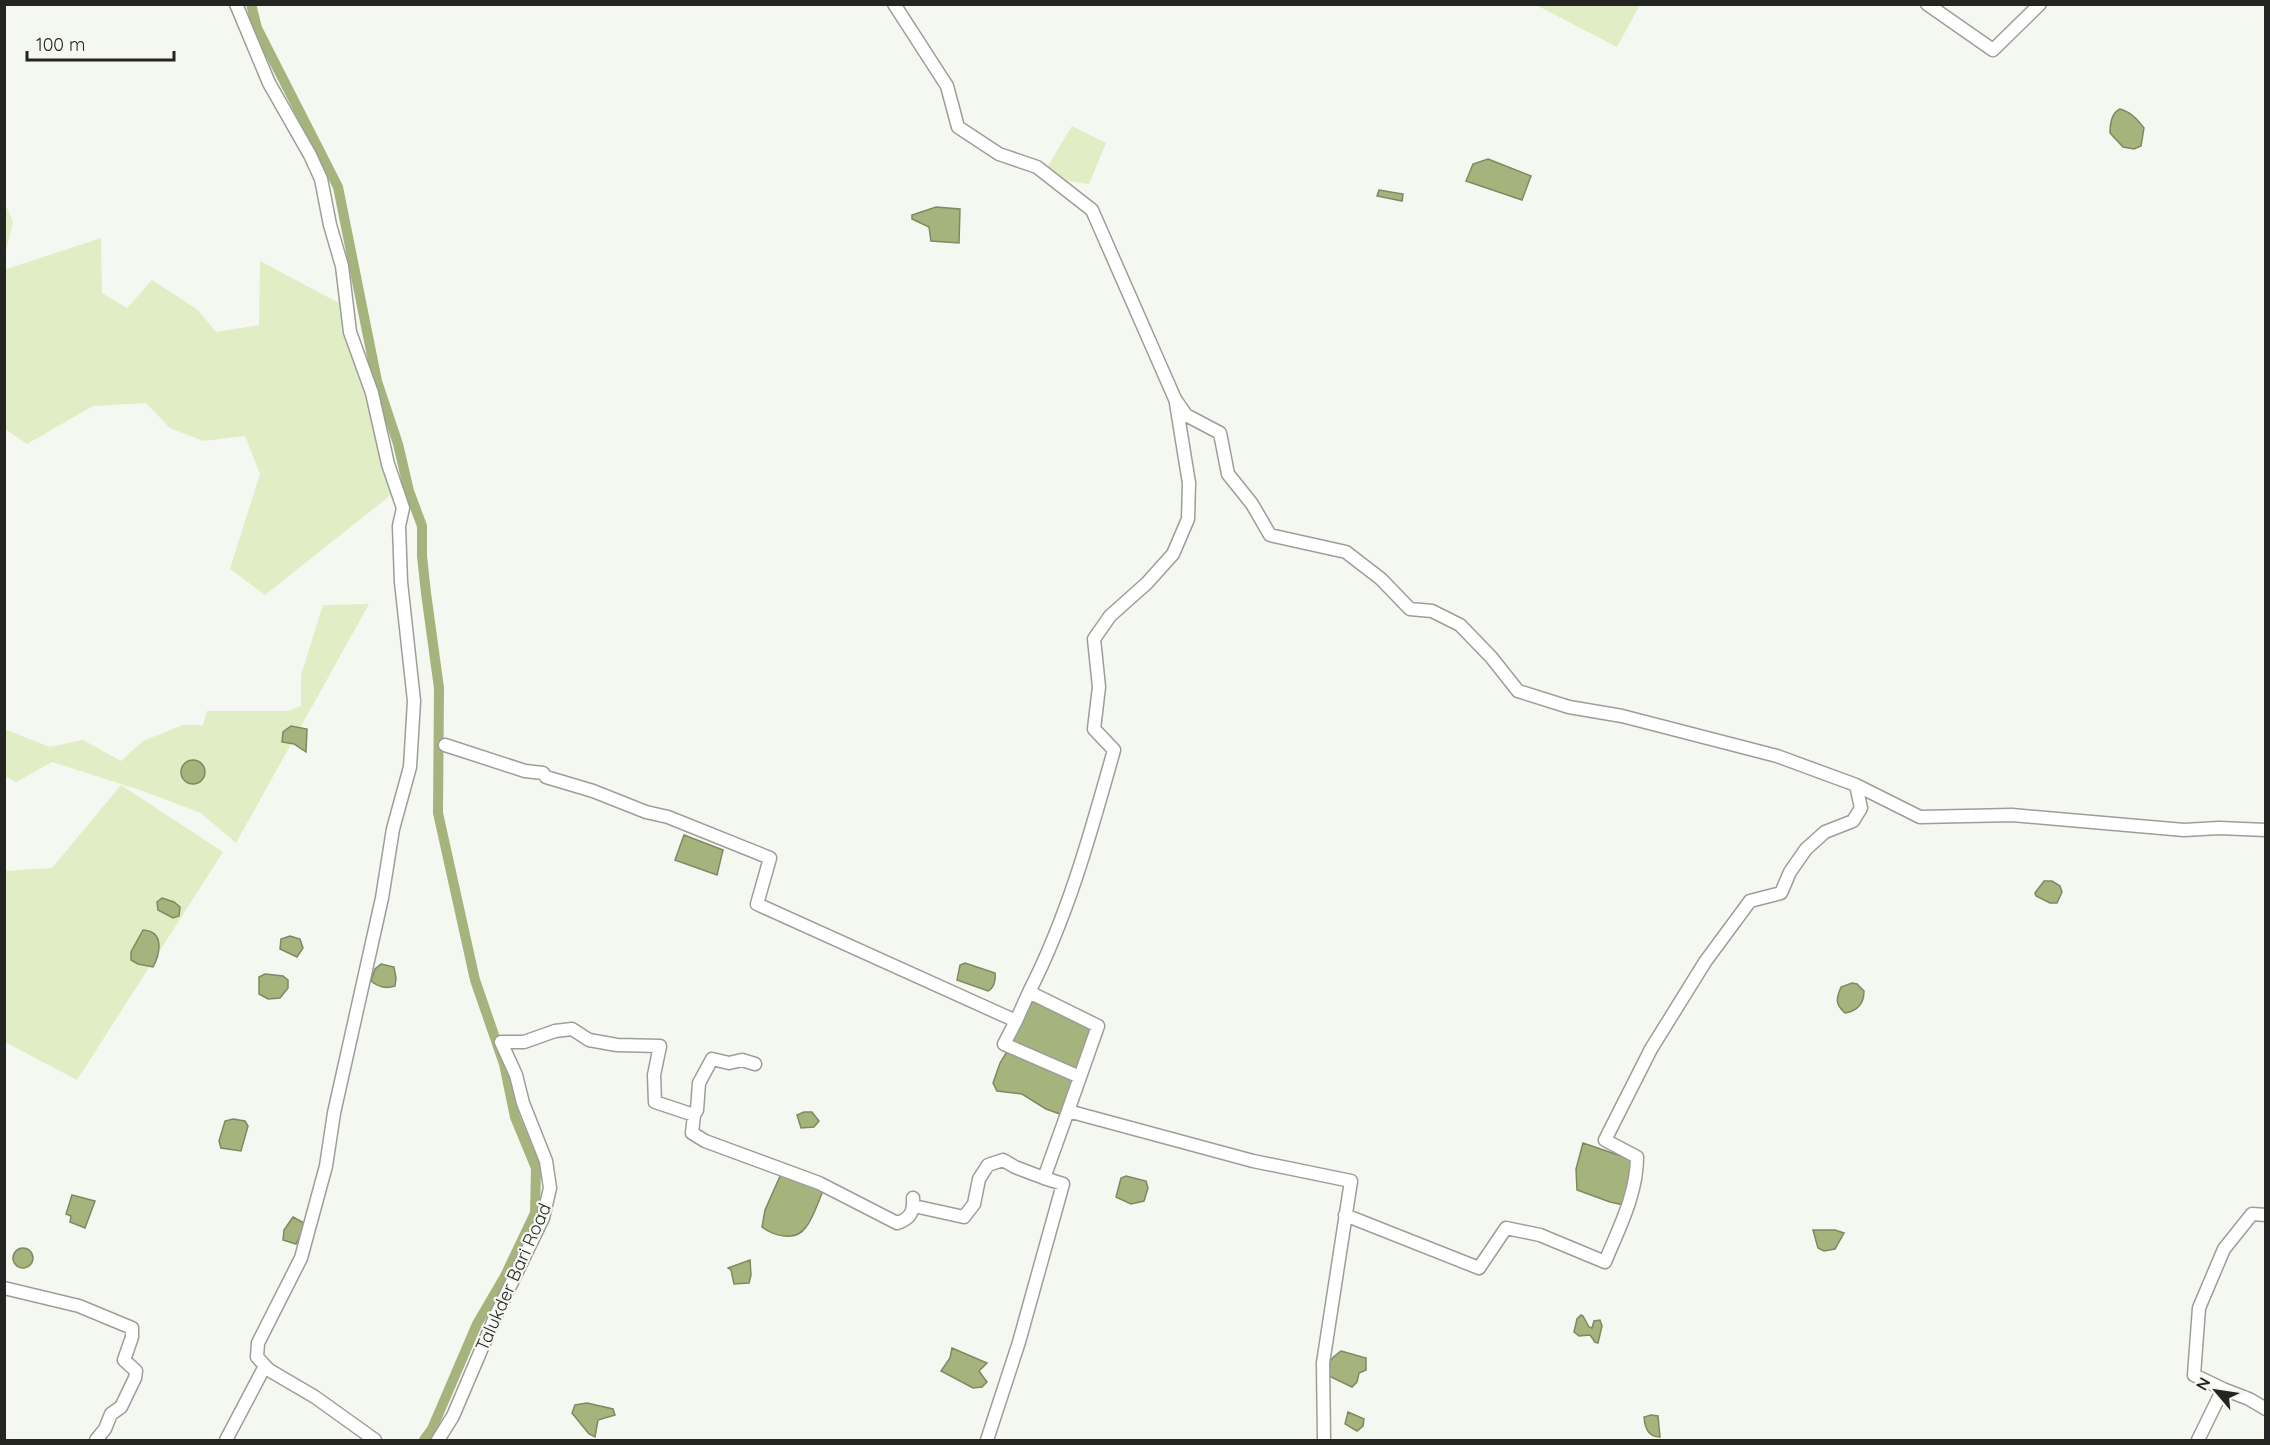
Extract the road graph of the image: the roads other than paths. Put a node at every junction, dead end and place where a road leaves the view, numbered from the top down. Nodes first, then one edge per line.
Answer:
1 (236, 4) edge
2 (894, 4) edge
3 (1926, 4) edge
4 (2040, 4) edge
5 (1175, 399) junction
6 (445, 745) dead end
7 (1856, 785) junction
8 (2265, 830) edge
9 (1029, 992) junction
10 (1016, 1021) junction
11 (755, 1064) dead end
12 (1080, 1077) junction
13 (1068, 1111) junction
14 (694, 1115) junction
15 (1044, 1178) junction
16 (1346, 1215) junction
17 (2265, 1215) edge
18 (4, 1288) edge
19 (265, 1365) junction
20 (2223, 1389) junction
21 (2265, 1409) edge
22 (96, 1440) edge
23 (226, 1440) edge
24 (375, 1440) edge
25 (438, 1440) edge
26 (987, 1440) edge
27 (1324, 1440) edge
28 (2198, 1440) edge

1 - 19 street
2 - 5 street
3 - 4 street
5 - 7 street
5 - 9 street
6 - 10 street
7 - 8 street
7 - 16 street
9 - 10 street
9 - 12 street
10 - 12 street
11 - 14 street
12 - 13 street
13 - 15 street
13 - 16 street
14 - 15 street
14 - 25 street, Talukder Bari Road
15 - 26 street
16 - 27 street
17 - 20 street
18 - 22 street
19 - 23 street
19 - 24 street
20 - 21 street
20 - 28 street

